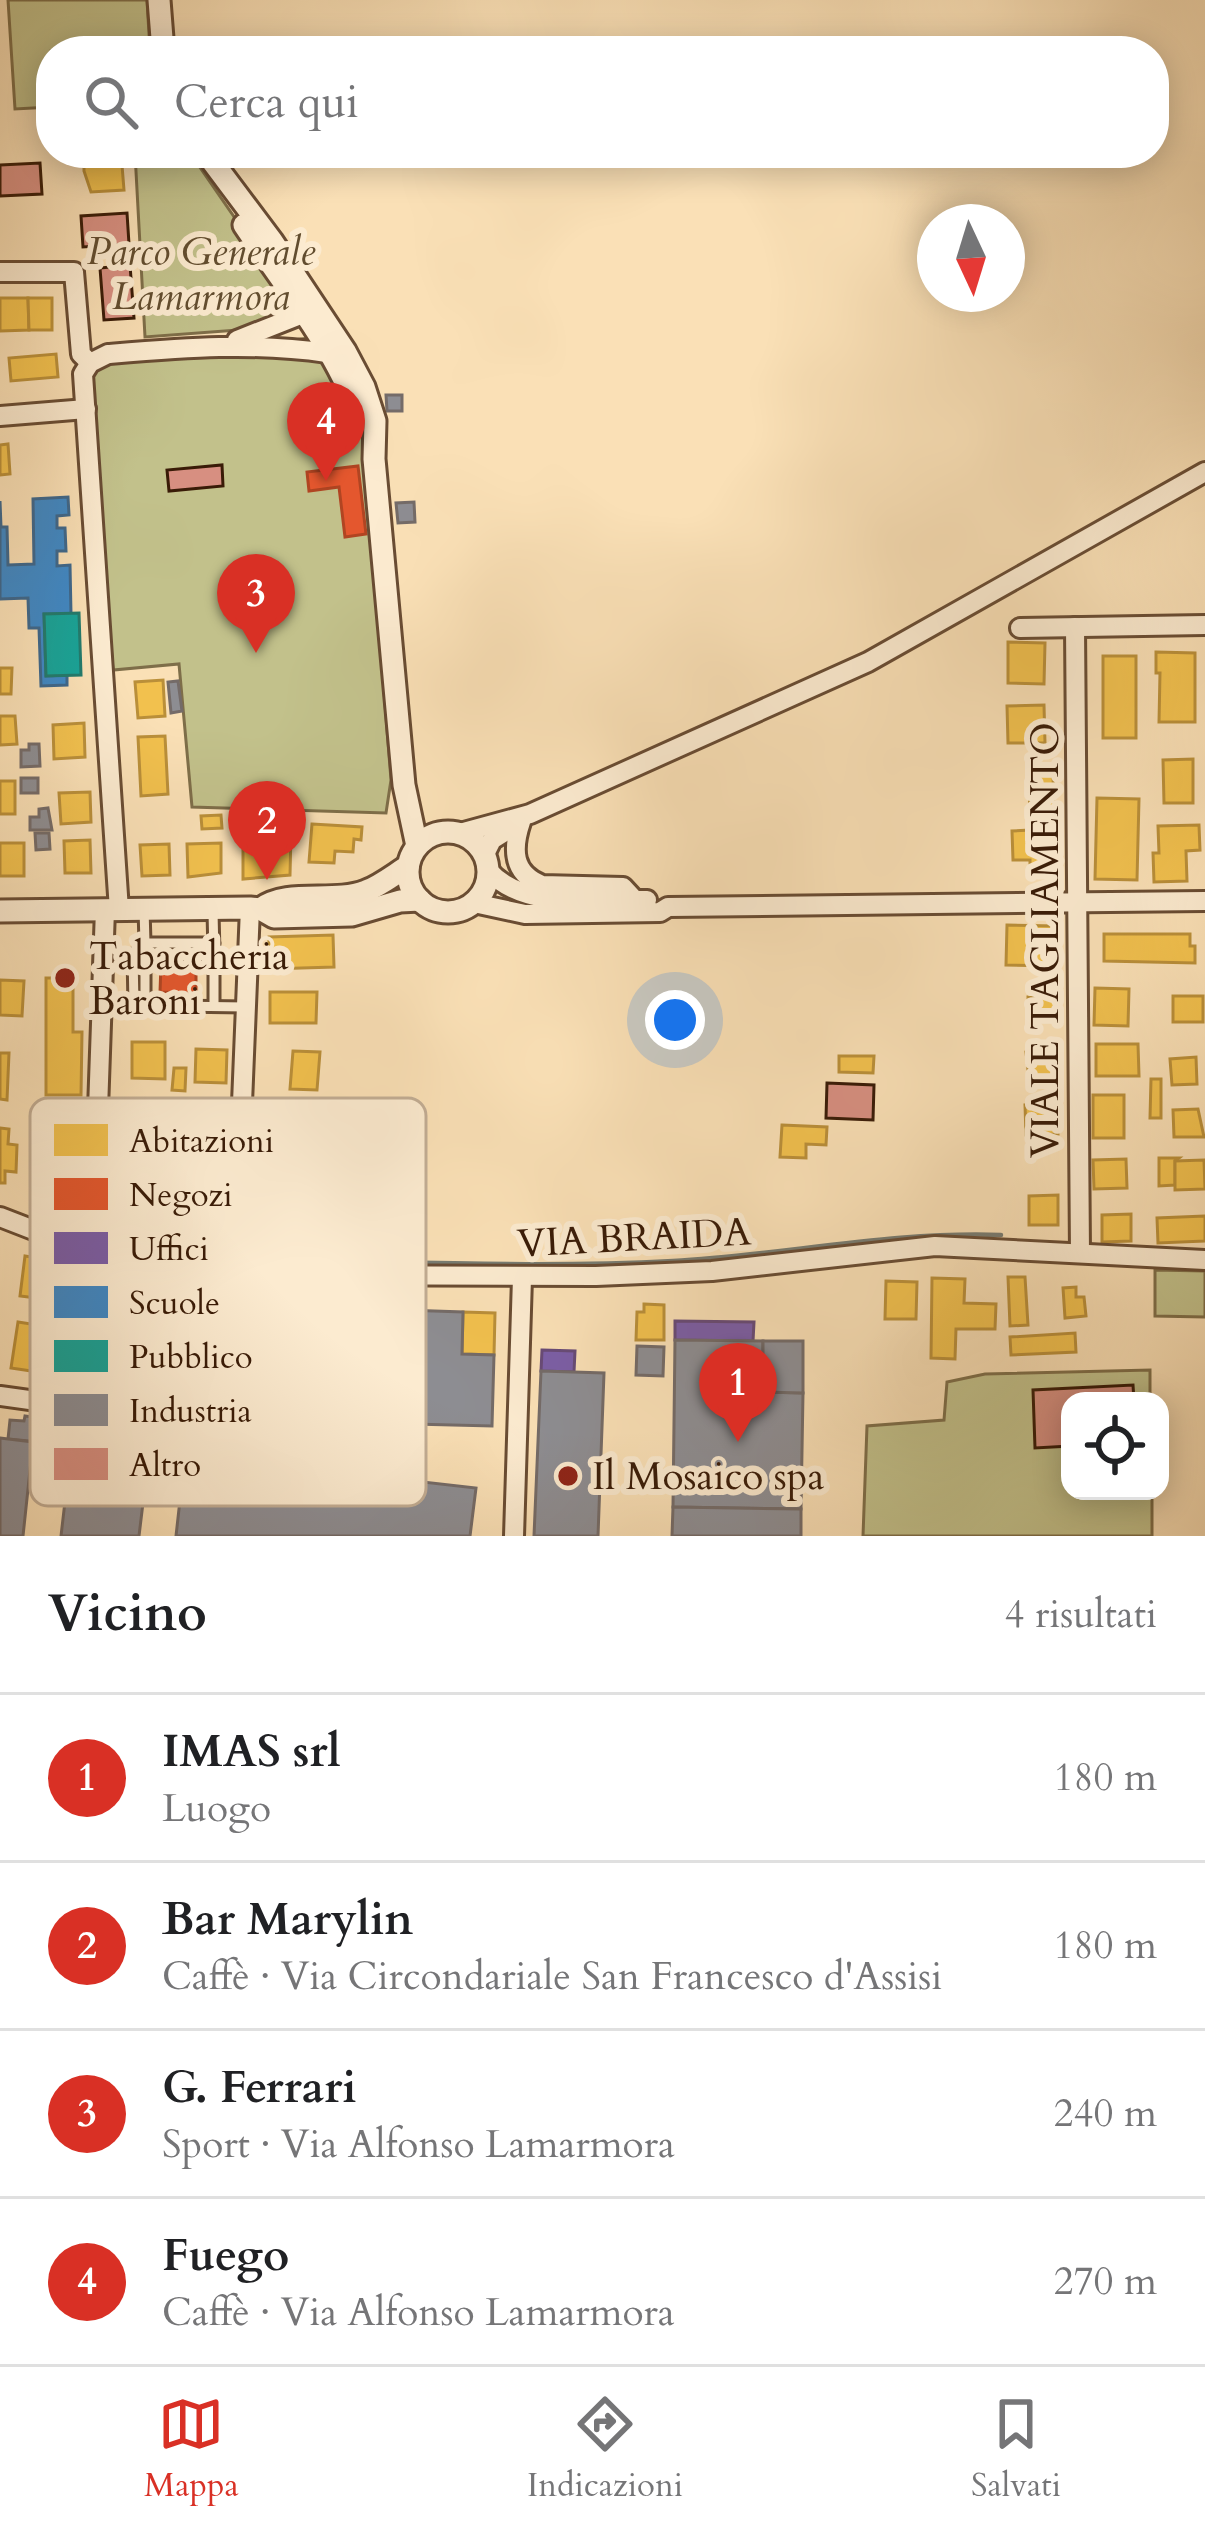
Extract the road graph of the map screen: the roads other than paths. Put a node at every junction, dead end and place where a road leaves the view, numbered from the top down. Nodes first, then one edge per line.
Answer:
1 (159, 0) edge
2 (162, 36) edge
3 (208, 168) edge
4 (215, 168) edge
5 (272, 241) junction
6 (0, 272) edge
7 (310, 319) junction
8 (227, 344) junction
9 (280, 346) junction
10 (327, 353) junction
11 (90, 363) junction
12 (358, 376) junction
13 (86, 409) junction
14 (0, 416) edge
15 (374, 459) junction
16 (1205, 472) edge
17 (1205, 625) edge
18 (1076, 627) junction
19 (1020, 628) dead end
20 (402, 737) junction
21 (525, 818) junction
22 (453, 833) junction
23 (413, 856) junction
24 (487, 863) junction
25 (419, 900) junction
26 (635, 900) junction
27 (1077, 901) junction
28 (1205, 901) edge
29 (474, 903) junction
30 (668, 907) junction
31 (255, 908) junction
32 (112, 909) junction
33 (144, 909) junction
34 (213, 909) junction
35 (0, 911) edge
36 (145, 948) junction
37 (214, 948) junction
38 (102, 1005) junction
39 (140, 1006) junction
40 (214, 1006) junction
41 (246, 1007) junction
42 (99, 1098) edge
43 (242, 1098) edge
44 (0, 1217) edge
45 (30, 1229) edge
46 (1080, 1253) junction
47 (1205, 1261) edge
48 (426, 1277) edge
49 (522, 1278) junction
50 (0, 1396) edge
51 (30, 1401) edge
52 (514, 1536) edge

1 - 2 street
3 - 7 street
4 - 5 street
5 - 7 street
5 - 12 street
6 - 11 street
7 - 8 street
7 - 9 street
7 - 10 street
7 - 12 street
8 - 9 street
8 - 11 street
9 - 10 street
10 - 15 street
11 - 13 street
12 - 15 street
13 - 14 street
13 - 32 street
15 - 20 street
16 - 21 street
17 - 18 street
18 - 19 street
18 - 27 street, VIALE TAGLIAMENTO
20 - 22 street
20 - 23 street
21 - 22 street
21 - 24 street
21 - 26 street
22 - 23 street
22 - 24 street
23 - 25 street
23 - 31 street
24 - 26 street
24 - 29 street
25 - 29 street
25 - 31 street
26 - 30 street
27 - 28 street
27 - 30 street
27 - 46 street, VIALE TAGLIAMENTO
29 - 30 street
31 - 34 street
31 - 41 street
32 - 33 street
32 - 35 street
32 - 38 street
33 - 34 street
33 - 36 lane
34 - 37 lane
36 - 37 lane
36 - 39 lane
37 - 40 lane
38 - 39 lane
38 - 42 street
39 - 40 lane
40 - 41 lane
41 - 43 street
44 - 45 street, VIA BRAIDA
46 - 47 street, VIA BRAIDA
46 - 49 street, VIA BRAIDA
48 - 49 street, VIA BRAIDA
49 - 52 street
50 - 51 street

